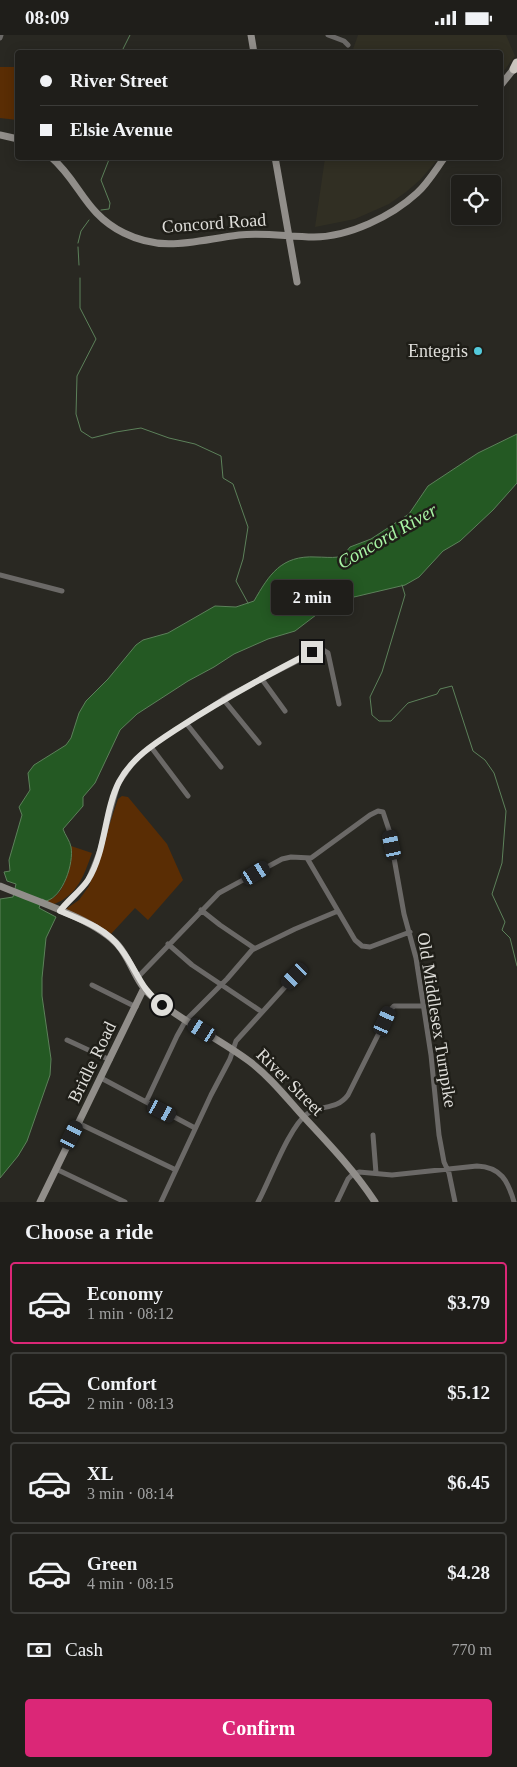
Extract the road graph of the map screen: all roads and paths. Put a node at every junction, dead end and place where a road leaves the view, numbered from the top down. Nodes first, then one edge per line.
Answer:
1 (251, 35) edge
2 (328, 35) edge
3 (348, 45) dead end
4 (254, 50) edge
5 (516, 66) edge
6 (503, 82) edge
7 (0, 135) edge
8 (15, 138) edge
9 (54, 160) edge
10 (276, 160) edge
11 (443, 160) edge
12 (289, 235) junction
13 (297, 283) dead end
14 (0, 575) edge
15 (62, 591) dead end
16 (261, 678) junction
17 (223, 699) junction
18 (339, 704) dead end
19 (285, 711) dead end
20 (186, 723) junction
21 (259, 743) dead end
22 (151, 747) junction
23 (222, 767) dead end
24 (188, 796) dead end
25 (307, 858) junction
26 (0, 886) edge
27 (202, 910) junction
28 (60, 911) junction
29 (338, 911) junction
30 (410, 932) junction
31 (168, 944) junction
32 (254, 948) junction
33 (295, 976) dead end
34 (137, 978) junction
35 (222, 984) junction
36 (92, 985) dead end
37 (144, 988) junction
38 (423, 1006) junction
39 (136, 1007) junction
40 (262, 1012) junction
41 (186, 1020) junction
42 (67, 1040) dead end
43 (233, 1049) junction
44 (110, 1060) junction
45 (101, 1078) junction
46 (146, 1102) junction
47 (304, 1116) junction
48 (78, 1123) junction
49 (195, 1128) junction
50 (373, 1135) dead end
51 (56, 1169) junction
52 (446, 1169) junction
53 (176, 1170) junction
54 (354, 1173) junction
55 (376, 1173) junction
56 (40, 1202) edge
57 (125, 1202) edge
58 (161, 1202) edge
59 (258, 1202) edge
60 (338, 1202) edge
61 (375, 1202) edge
62 (455, 1202) edge
63 (514, 1202) edge

1 - 4 main road
2 - 3 street
5 - 6 main road
7 - 8 main road
9 - 12 main road, Concord Road
10 - 12 main road
11 - 12 main road, Concord Road
12 - 13 main road
14 - 15 street
16 - 17 street
16 - 18 street
16 - 19 street
17 - 20 street
17 - 21 street
20 - 22 street
20 - 23 street
22 - 24 street
22 - 28 street
25 - 27 street
25 - 29 street
25 - 30 street, Old Middlesex Turnpike
26 - 28 main road, River Street
27 - 31 street
27 - 32 street
28 - 34 main road, River Street
29 - 30 street
29 - 32 street
30 - 38 street, Old Middlesex Turnpike
31 - 34 street
31 - 35 street
32 - 35 street
33 - 40 street
34 - 37 main road, River Street
35 - 40 street
35 - 41 street
36 - 39 street
37 - 39 main road, Bridle Road
37 - 41 main road, River Street
38 - 47 street
38 - 52 street, Old Middlesex Turnpike
39 - 44 main road, Bridle Road
40 - 43 street
41 - 43 main road, River Street
41 - 46 street
42 - 44 street
43 - 47 main road, River Street
43 - 49 street
44 - 45 main road, Bridle Road
45 - 46 street
45 - 48 main road, Bridle Road
46 - 49 street
47 - 54 main road, River Street
47 - 59 street
48 - 51 main road, Bridle Road
48 - 53 street
49 - 53 street
50 - 55 street
51 - 56 main road, Bridle Road
51 - 57 street
52 - 55 street
52 - 62 street, Old Middlesex Turnpike
52 - 63 street
53 - 58 street
54 - 55 street
54 - 60 street
54 - 61 main road, River Street

